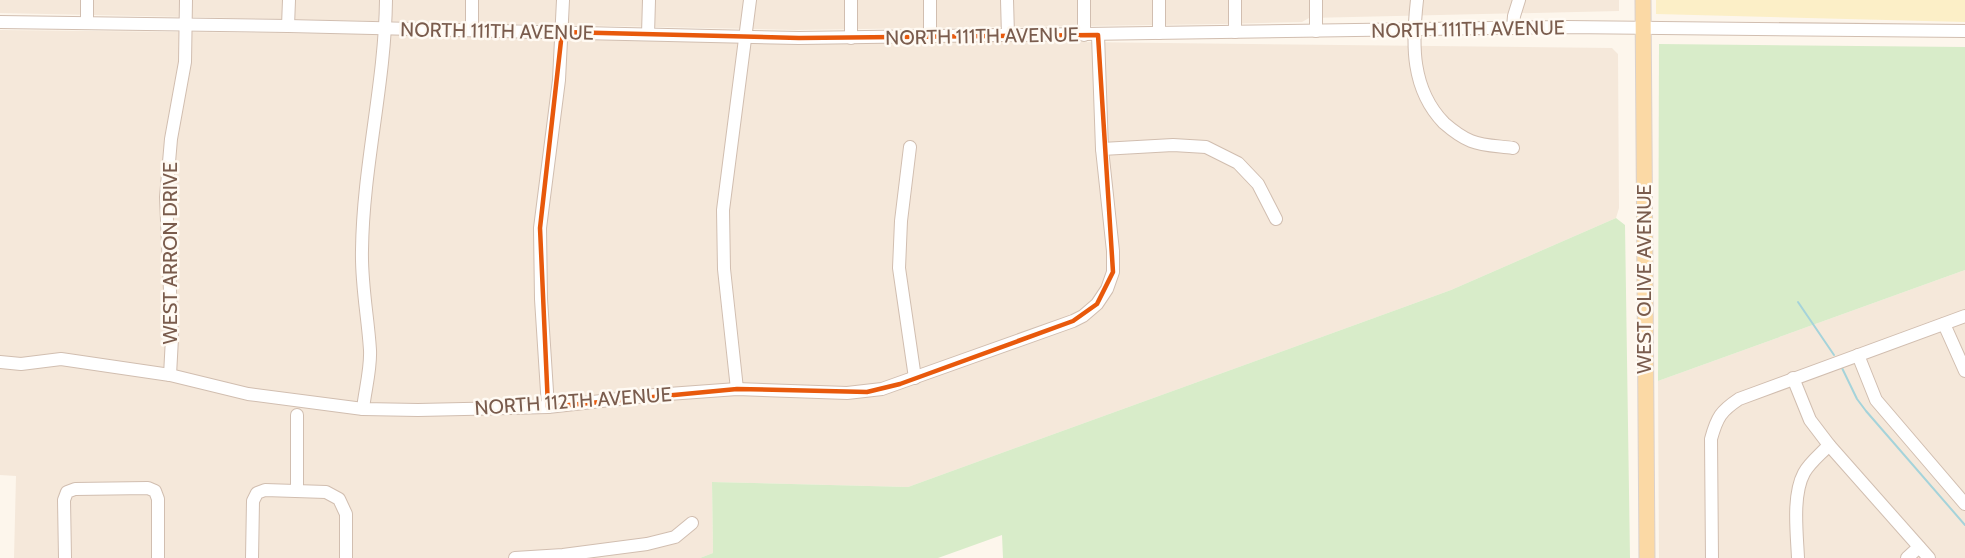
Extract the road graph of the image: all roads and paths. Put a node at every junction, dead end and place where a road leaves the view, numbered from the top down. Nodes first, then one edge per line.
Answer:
1 (87, 0) edge
2 (186, 0) edge
3 (289, 0) edge
4 (386, 0) edge
5 (472, 0) edge
6 (563, 0) edge
7 (649, 0) edge
8 (750, 0) edge
9 (851, 0) edge
10 (930, 0) edge
11 (1007, 0) edge
12 (1084, 0) edge
13 (1159, 0) edge
14 (1235, 0) edge
15 (1316, 0) edge
16 (1417, 0) edge
17 (1519, 0) edge
18 (1643, 0) edge
19 (0, 22) edge
20 (87, 23) junction
21 (187, 25) junction
22 (288, 26) junction
23 (1643, 27) junction
24 (385, 28) junction
25 (1514, 28) junction
26 (472, 30) junction
27 (1415, 30) junction
28 (1316, 31) junction
29 (562, 32) junction
30 (1235, 32) junction
31 (1965, 32) edge
32 (1159, 33) junction
33 (648, 34) junction
34 (1084, 34) junction
35 (1098, 34) junction
36 (1008, 35) junction
37 (930, 36) junction
38 (745, 38) junction
39 (851, 38) junction
40 (910, 147) dead end
41 (1102, 148) junction
42 (1512, 148) dead end
43 (1276, 219) dead end
44 (1965, 316) edge
45 (1944, 324) junction
46 (1858, 355) junction
47 (0, 362) edge
48 (1965, 371) edge
49 (170, 375) junction
50 (915, 378) junction
51 (1793, 378) junction
52 (737, 389) junction
53 (548, 407) junction
54 (363, 409) junction
55 (297, 415) dead end
56 (1829, 445) junction
57 (297, 491) junction
58 (1965, 504) edge
59 (692, 523) dead end
60 (1919, 547) junction
61 (65, 558) edge
62 (158, 558) edge
63 (252, 558) edge
64 (346, 558) edge
65 (515, 558) edge
66 (1647, 558) edge
67 (1712, 558) edge
68 (1798, 558) edge
69 (1907, 558) edge
70 (1929, 558) edge

1 - 20 street
2 - 21 street, WEST ARRON DRIVE
3 - 22 street
4 - 24 street
5 - 26 street
6 - 29 street
7 - 33 street
8 - 38 street
9 - 39 street
10 - 37 street
11 - 36 street
12 - 34 street
13 - 32 street
14 - 30 street
15 - 28 street
16 - 27 street
17 - 25 street
18 - 23 main road, WEST OLIVE AVENUE
19 - 20 street, NORTH 111TH AVENUE
20 - 21 street, NORTH 111TH AVENUE
21 - 22 street, NORTH 111TH AVENUE
21 - 49 street, WEST ARRON DRIVE
22 - 24 street, NORTH 111TH AVENUE
23 - 25 street, NORTH 111TH AVENUE
23 - 31 street, NORTH 111TH AVENUE
23 - 66 main road, WEST OLIVE AVENUE
24 - 26 street, NORTH 111TH AVENUE
24 - 54 street
25 - 27 street, NORTH 111TH AVENUE
26 - 29 street, NORTH 111TH AVENUE
27 - 28 street, NORTH 111TH AVENUE
27 - 42 street
28 - 30 street, NORTH 111TH AVENUE
29 - 33 street, NORTH 111TH AVENUE
29 - 53 street
30 - 32 street, NORTH 111TH AVENUE
32 - 35 street, NORTH 111TH AVENUE
33 - 38 street, NORTH 111TH AVENUE
34 - 35 street, NORTH 111TH AVENUE
34 - 36 street, NORTH 111TH AVENUE
35 - 41 street
36 - 37 street, NORTH 111TH AVENUE
37 - 39 street, NORTH 111TH AVENUE
38 - 39 street, NORTH 111TH AVENUE
38 - 52 street
40 - 50 street
41 - 43 street
41 - 50 street, NORTH 112TH AVENUE
44 - 45 street
45 - 46 street
45 - 48 street
46 - 51 street
46 - 58 street
47 - 49 street, NORTH 112TH AVENUE
49 - 54 street, NORTH 112TH AVENUE
50 - 52 street, NORTH 112TH AVENUE
51 - 56 street
51 - 67 street
52 - 53 street, NORTH 112TH AVENUE
53 - 54 street, NORTH 112TH AVENUE
55 - 57 street
56 - 60 street
56 - 68 street
57 - 63 street
57 - 64 street
59 - 65 street
60 - 69 street
60 - 70 street
61 - 62 street

